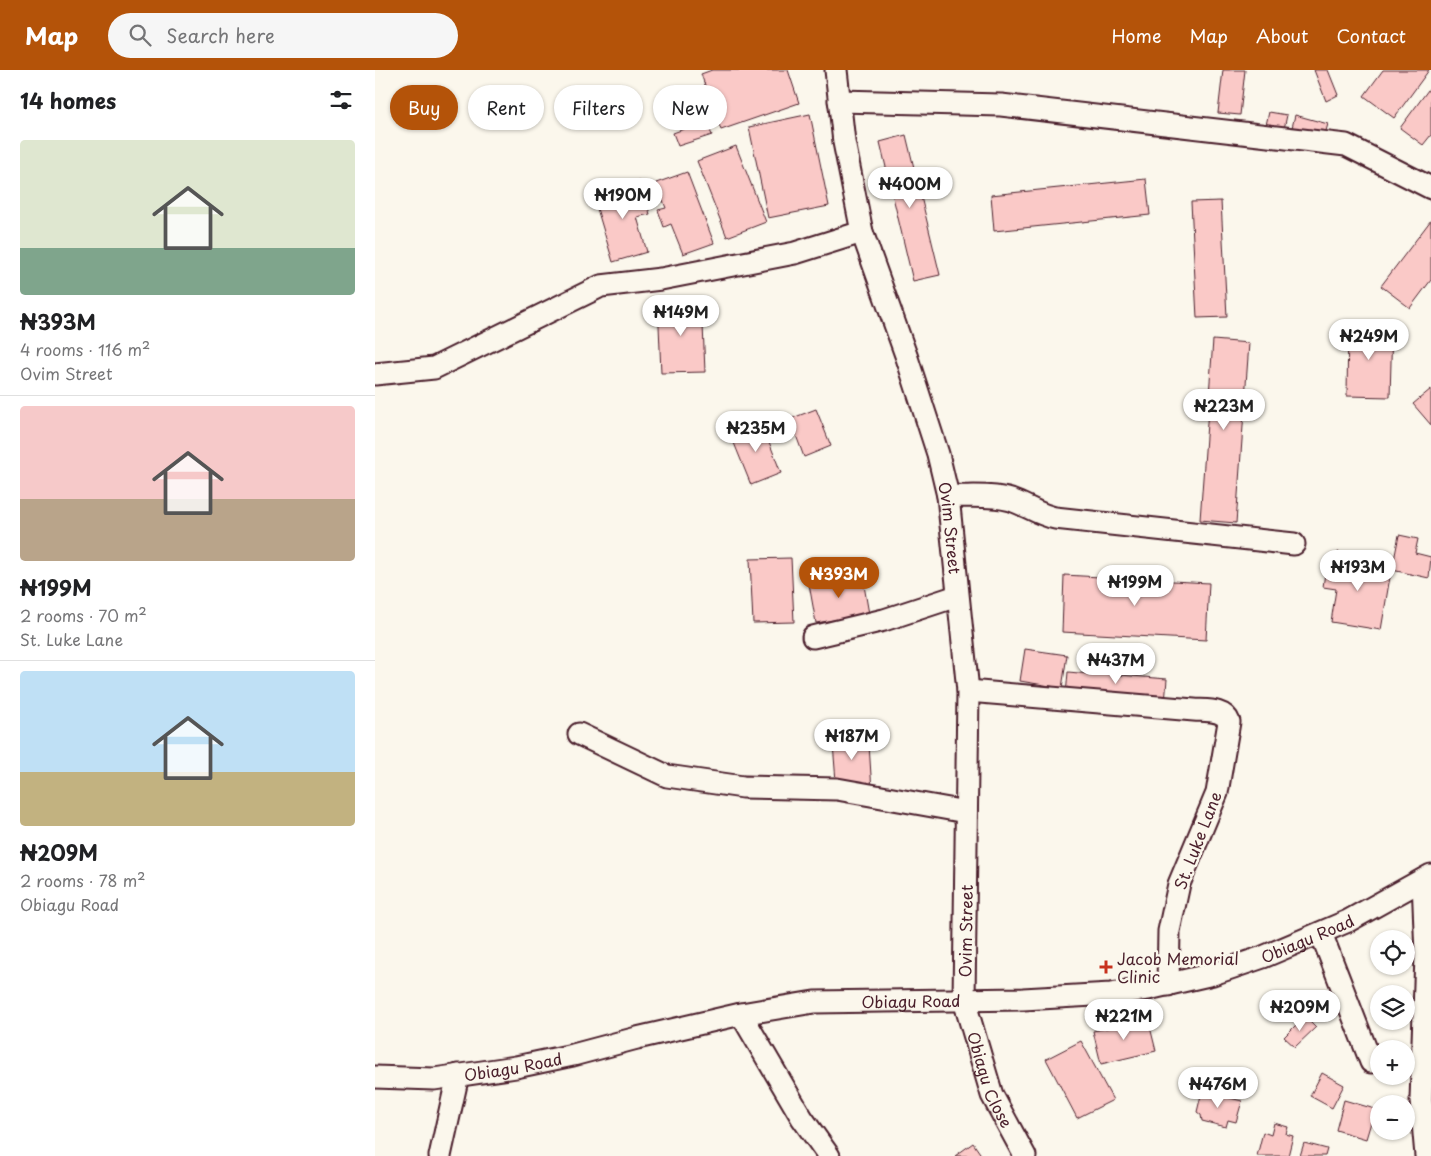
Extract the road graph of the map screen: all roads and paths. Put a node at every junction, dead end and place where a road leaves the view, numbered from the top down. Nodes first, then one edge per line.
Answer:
1 (836, 70) edge
2 (839, 101) junction
3 (1431, 188) edge
4 (862, 232) junction
5 (375, 374) edge
6 (947, 496) junction
7 (1294, 544) dead end
8 (957, 596) junction
9 (813, 637) dead end
10 (968, 691) junction
11 (579, 734) dead end
12 (967, 812) junction
13 (1427, 878) edge
14 (1321, 933) junction
15 (1168, 985) junction
16 (964, 1000) junction
17 (741, 1014) junction
18 (1370, 1059) edge
19 (458, 1075) junction
20 (375, 1077) edge
21 (440, 1156) edge
22 (829, 1156) edge
23 (1025, 1156) edge
24 (1426, 1156) edge

1 - 2 street, Ovim Street
2 - 3 street
2 - 4 street, Ovim Street
4 - 5 street
4 - 6 street, Ovim Street
6 - 7 street
6 - 8 street, Ovim Street
8 - 9 street
8 - 10 street, Ovim Street
10 - 12 street, Ovim Street
10 - 15 street, St. Luke Lane
11 - 12 street
12 - 16 street, Ovim Street
13 - 14 street, Obiagu Road
13 - 24 street
14 - 15 street, Obiagu Road
14 - 18 street
15 - 16 street, Obiagu Road
16 - 17 street, Obiagu Road
16 - 23 street, Obiagu Close
17 - 19 street, Obiagu Road
17 - 22 street
19 - 20 street, Obiagu Road
19 - 21 street

